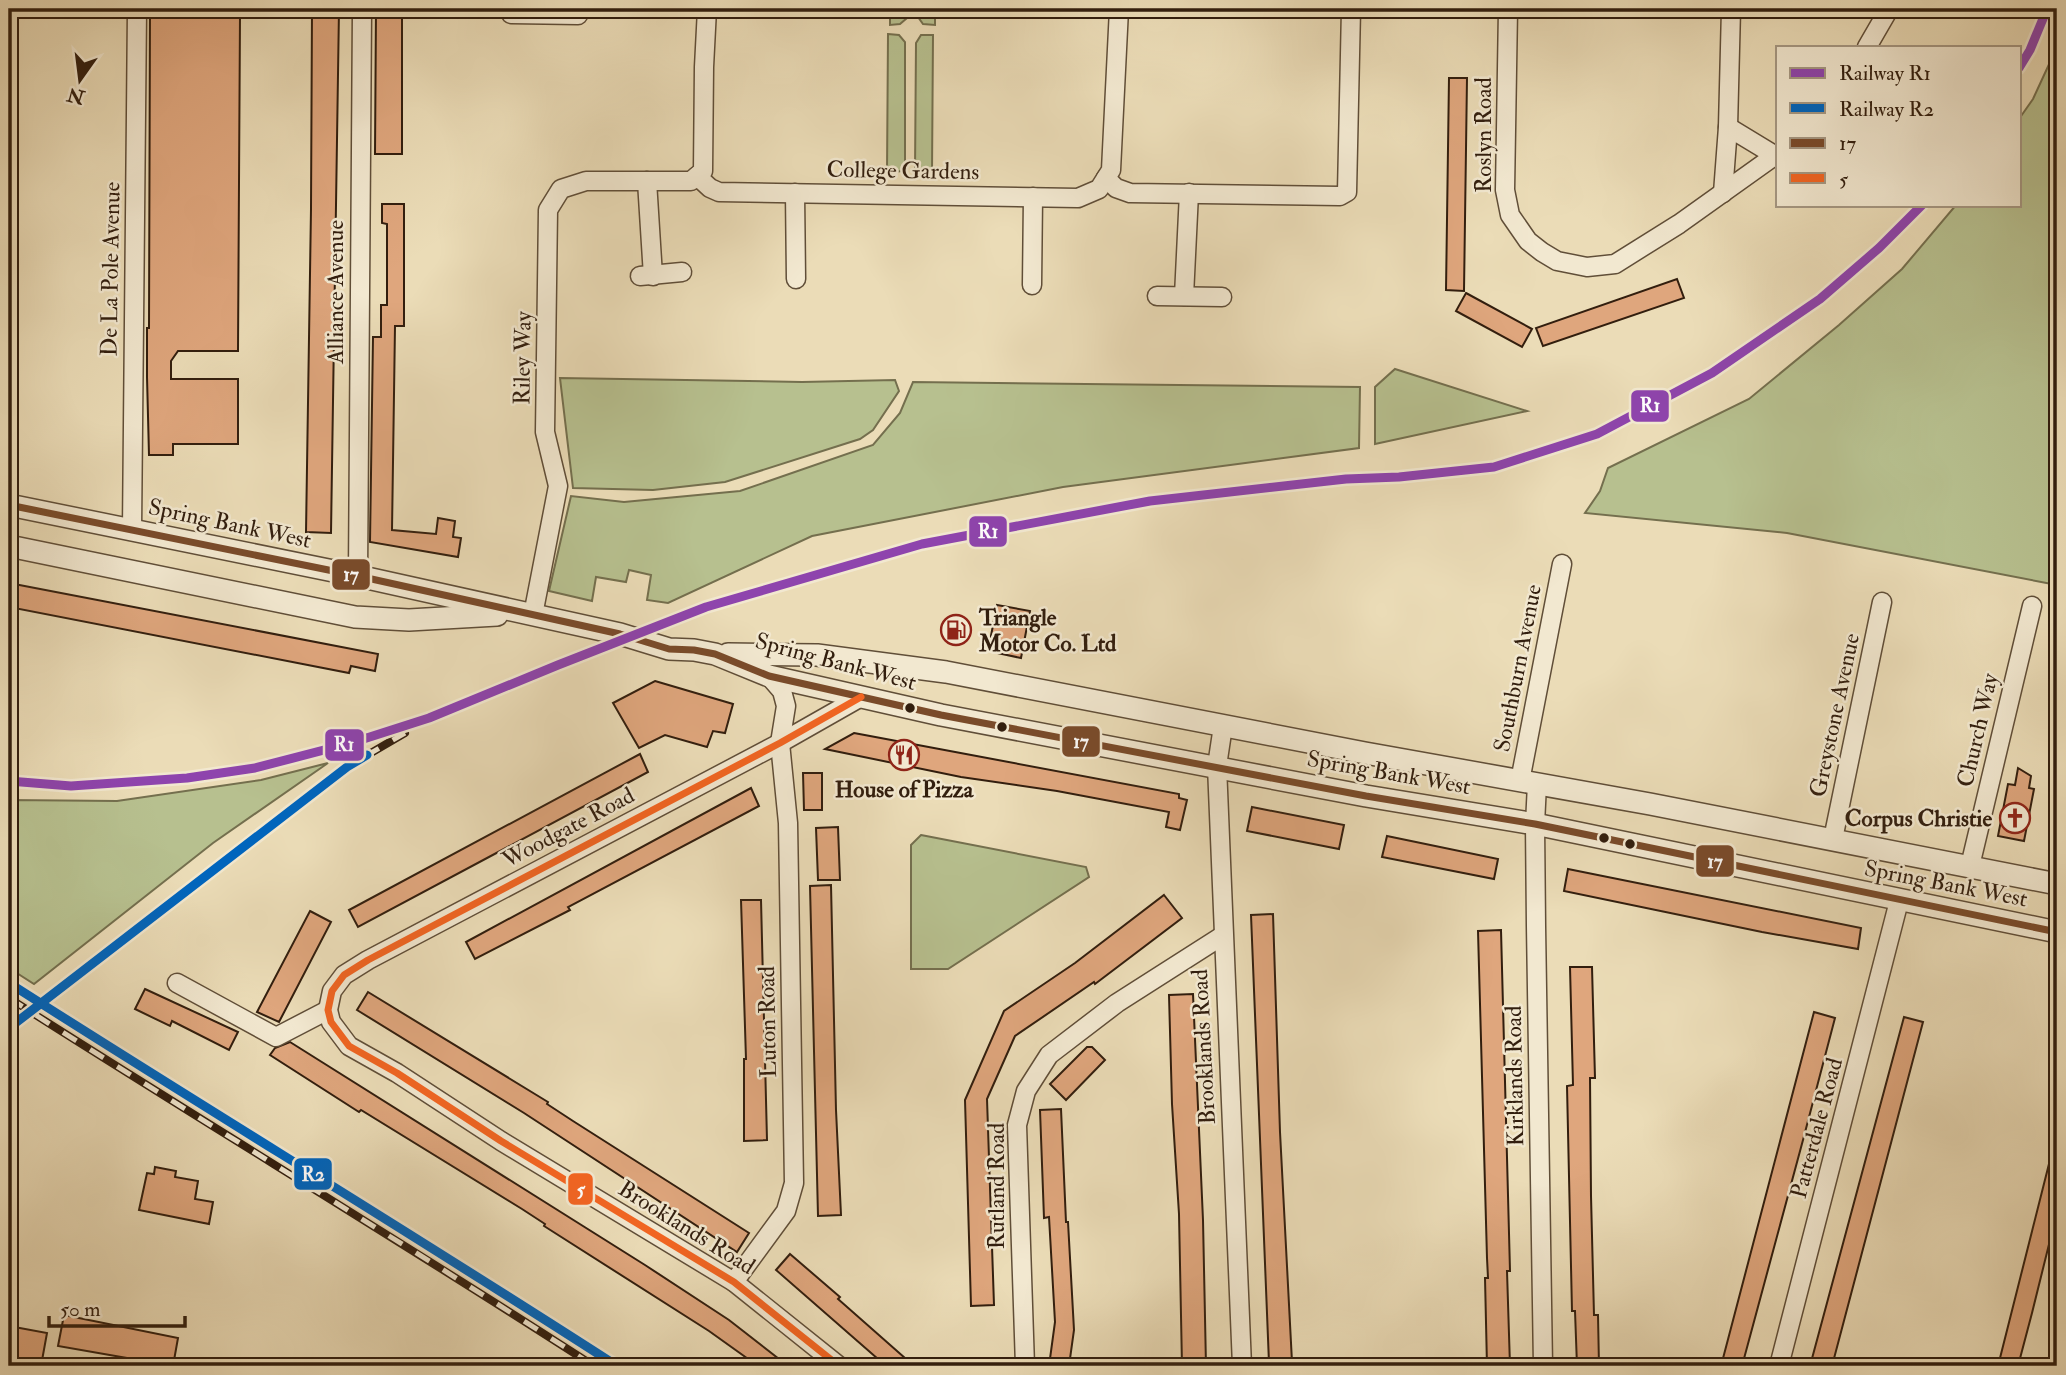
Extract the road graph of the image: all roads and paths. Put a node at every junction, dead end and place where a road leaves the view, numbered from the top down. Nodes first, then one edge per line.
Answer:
1 (137, 9) edge
2 (362, 9) edge
3 (707, 9) edge
4 (1119, 9) edge
5 (1351, 9) edge
6 (1507, 9) edge
7 (1731, 9) edge
8 (1889, 9) edge
9 (551, 11) edge
10 (511, 14) dead end
11 (579, 15) dead end
12 (1868, 46) edge
13 (1728, 127) junction
14 (1776, 154) edge
15 (1776, 156) edge
16 (697, 176) junction
17 (1106, 178) junction
18 (647, 181) junction
19 (795, 193) junction
20 (1189, 193) junction
21 (1723, 193) junction
22 (1033, 197) junction
23 (682, 272) dead end
24 (796, 279) dead end
25 (1032, 285) dead end
26 (1157, 296) dead end
27 (1184, 296) junction
28 (1222, 297) dead end
29 (9, 505) edge
30 (132, 530) junction
31 (9, 546) edge
32 (1562, 564) dead end
33 (358, 576) junction
34 (1882, 602) dead end
35 (2032, 606) dead end
36 (528, 614) junction
37 (715, 654) junction
38 (769, 676) junction
39 (861, 697) junction
40 (1223, 726) junction
41 (780, 743) junction
42 (1217, 766) junction
43 (1529, 783) junction
44 (1535, 824) junction
45 (1833, 839) junction
46 (1970, 866) junction
47 (2057, 884) edge
48 (1899, 901) junction
49 (2057, 932) edge
50 (1222, 936) junction
51 (177, 983) dead end
52 (329, 1016) junction
53 (734, 1282) junction
54 (839, 1366) edge
55 (1025, 1366) edge
56 (1242, 1366) edge
57 (1543, 1366) edge
58 (1779, 1366) edge

1 - 30 street, De La Pole Avenue
2 - 33 street, Alliance Avenue
3 - 16 street
4 - 17 street
5 - 20 street
6 - 21 street, Roslyn Road
7 - 13 street
8 - 12 street
9 - 10 street
9 - 11 street
13 - 14 street
13 - 21 street
15 - 21 street, Roslyn Road
16 - 18 street, Riley Way
16 - 19 street, College Gardens
17 - 20 street
17 - 22 street, College Gardens
18 - 23 street
18 - 36 street, Riley Way
19 - 22 street, College Gardens
19 - 24 street
20 - 27 street
22 - 25 street
26 - 27 street
27 - 28 street
29 - 30 street, Spring Bank West
30 - 33 street, Spring Bank West
31 - 36 street, Spring Bank West
32 - 43 street, Southburn Avenue
33 - 36 street, Spring Bank West
34 - 45 street, Greystone Avenue
35 - 46 street, Church Way
36 - 37 street, Spring Bank West
37 - 38 street, Spring Bank West
37 - 40 street, Spring Bank West
38 - 39 street, Spring Bank West
38 - 41 street, Luton Road
39 - 41 street, Woodgate Road
39 - 42 street, Spring Bank West
40 - 42 street, Brooklands Road
40 - 43 street, Spring Bank West
41 - 52 street, Woodgate Road
41 - 53 street, Luton Road
42 - 44 street, Spring Bank West
42 - 50 street, Brooklands Road
43 - 44 street, Kirklands Road
43 - 45 street, Spring Bank West
44 - 48 street, Spring Bank West
44 - 57 street, Kirklands Road
45 - 46 street, Spring Bank West
46 - 47 street, Spring Bank West
48 - 49 street, Spring Bank West
48 - 58 street, Patterdale Road
50 - 55 street, Rutland Road
50 - 56 street, Brooklands Road
51 - 52 street
52 - 53 street, Brooklands Road
53 - 54 street, Brooklands Road

